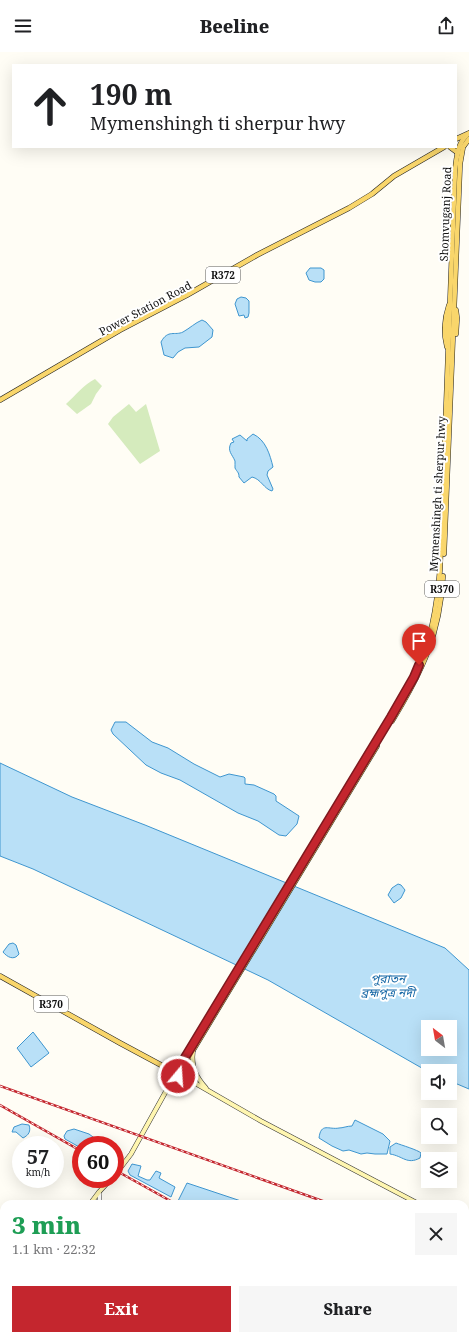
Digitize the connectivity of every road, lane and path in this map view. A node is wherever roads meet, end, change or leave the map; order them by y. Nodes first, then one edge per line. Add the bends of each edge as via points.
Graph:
1 (468, 135) edge
2 (457, 139) edge
3 (442, 148) edge
4 (451, 148) edge
5 (459, 154) junction
6 (452, 301) junction
7 (450, 350) junction
8 (0, 400) edge
9 (0, 976) edge
10 (214, 1011) junction
11 (194, 1050) junction
12 (178, 1072) junction
13 (209, 1092) junction
14 (124, 1163) edge
15 (103, 1188) edge
16 (99, 1192) junction
17 (93, 1200) edge
18 (100, 1200) edge
19 (411, 1200) edge

1 - 2 main road
1 - 5 main road, Shomvuganj Road via 463,140
3 - 8 main road, Power Station Road / R372 via 394,176 372,194 348,208 120,330
4 - 5 main road
5 - 6 main road, Shomvuganj Road via 455,170
6 - 7 main road via 457,318 456,338
6 - 7 main road via 444,325 445,339
7 - 10 main road, Mymenshingh ti sherpur hwy / R370 via 440,569 435,617 429,642 414,677 341,803
9 - 12 main road, R370
10 - 11 main road
10 - 12 main road
11 - 12 main road
11 - 13 main road via 194,1072
12 - 13 main road
12 - 14 main road
13 - 19 main road
15 - 16 main road
16 - 17 main road
16 - 18 street

